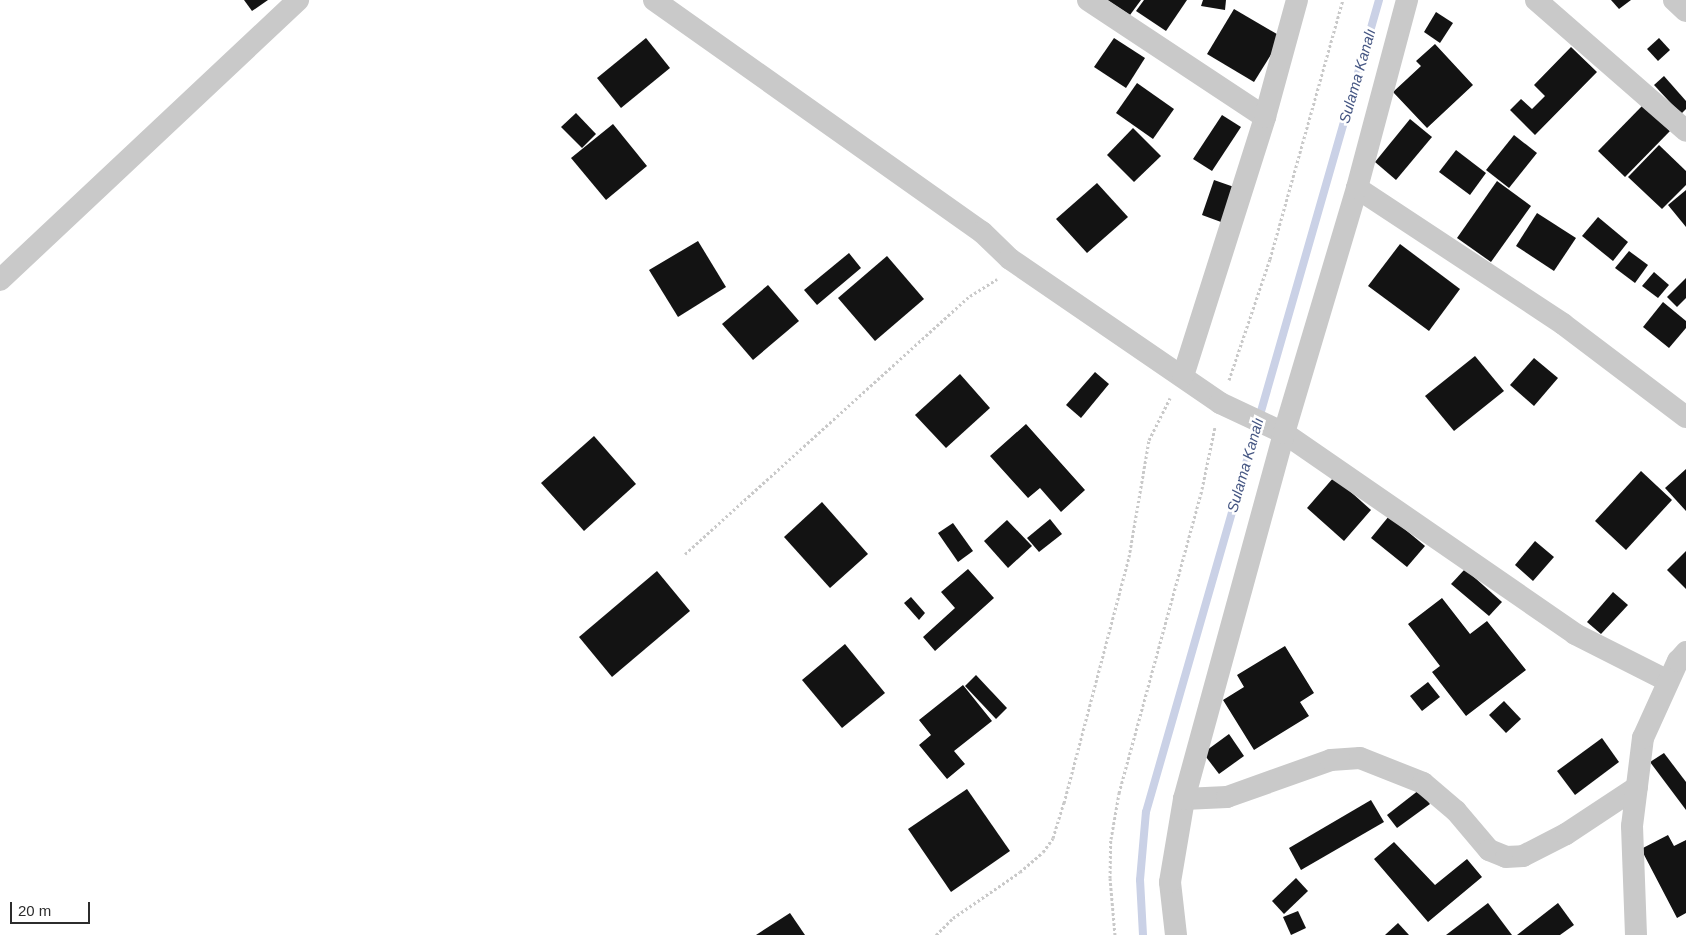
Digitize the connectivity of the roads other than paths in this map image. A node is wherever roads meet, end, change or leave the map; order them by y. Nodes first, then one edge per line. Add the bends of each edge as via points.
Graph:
1 (298, 0) edge
2 (654, 0) edge
3 (1088, 0) edge
4 (1297, 0) edge
5 (1407, 0) edge
6 (1536, 0) edge
7 (1674, 0) edge
8 (1686, 11) edge
9 (1265, 117) junction
10 (1686, 131) edge
11 (1357, 188) junction
12 (0, 280) edge
13 (1183, 376) junction
14 (1686, 417) edge
15 (1277, 429) junction
16 (1686, 652) edge
17 (1668, 681) junction
18 (1636, 787) junction
19 (1184, 799) junction
20 (1176, 935) edge
21 (1636, 935) edge

1 - 12 street
2 - 13 street via 982,232 1019,265
3 - 9 street
4 - 9 street
5 - 11 street
6 - 10 street
7 - 8 street
9 - 13 street
11 - 14 street via 1563,324
11 - 15 street
13 - 15 street via 1226,406
15 - 17 street via 1575,634
15 - 19 street
16 - 17 street
17 - 18 street via 1643,738
18 - 19 street via 1566,834 1523,856 1506,857 1490,850 1456,811 1423,783 1360,758 1331,760 1227,797
18 - 21 street via 1632,826
19 - 20 street via 1170,882

